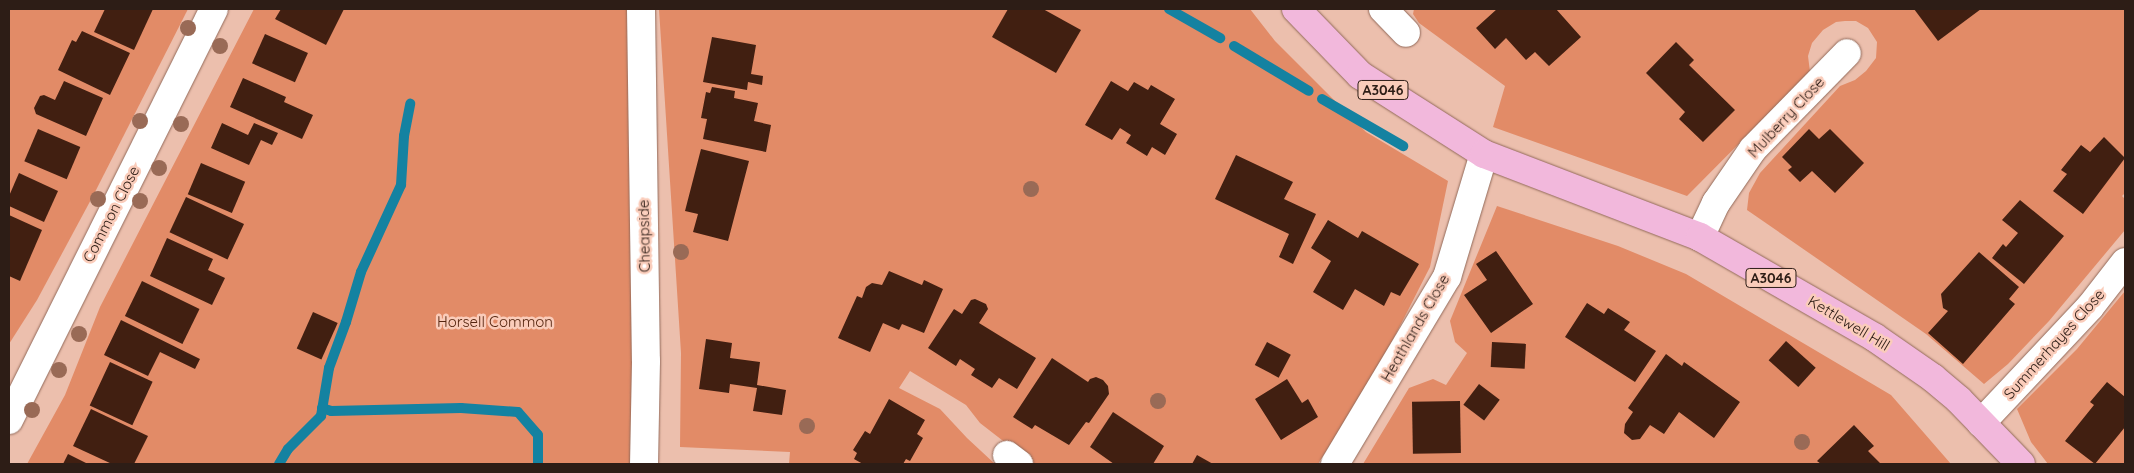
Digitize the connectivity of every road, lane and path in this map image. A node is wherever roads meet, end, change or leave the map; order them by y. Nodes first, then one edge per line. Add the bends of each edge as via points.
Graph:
1 (214, 9) edge
2 (641, 9) edge
3 (1296, 9) edge
4 (1383, 9) edge
5 (1406, 33) dead end
6 (1848, 53) dead end
7 (1484, 154) junction
8 (1700, 237) junction
9 (2125, 262) edge
10 (9, 420) edge
11 (1981, 423) junction
12 (644, 464) edge
13 (1335, 464) edge
14 (2021, 464) edge

1 - 10 street, Common Close
2 - 12 street, Cheapside via 646,342
3 - 7 main road, A3046 via 1360,75
4 - 5 street
6 - 8 street, Mulberry Close via 1753,149 1716,203
7 - 8 main road, Kettlewell Hill / A3046
7 - 13 street, Heathlands Close via 1447,277
8 - 11 main road, Kettlewell Hill / A3046 via 1874,337 1933,378
9 - 11 street, Summerhayes Close via 2090,307
11 - 14 main road, Kettlewell Hill / A3046

